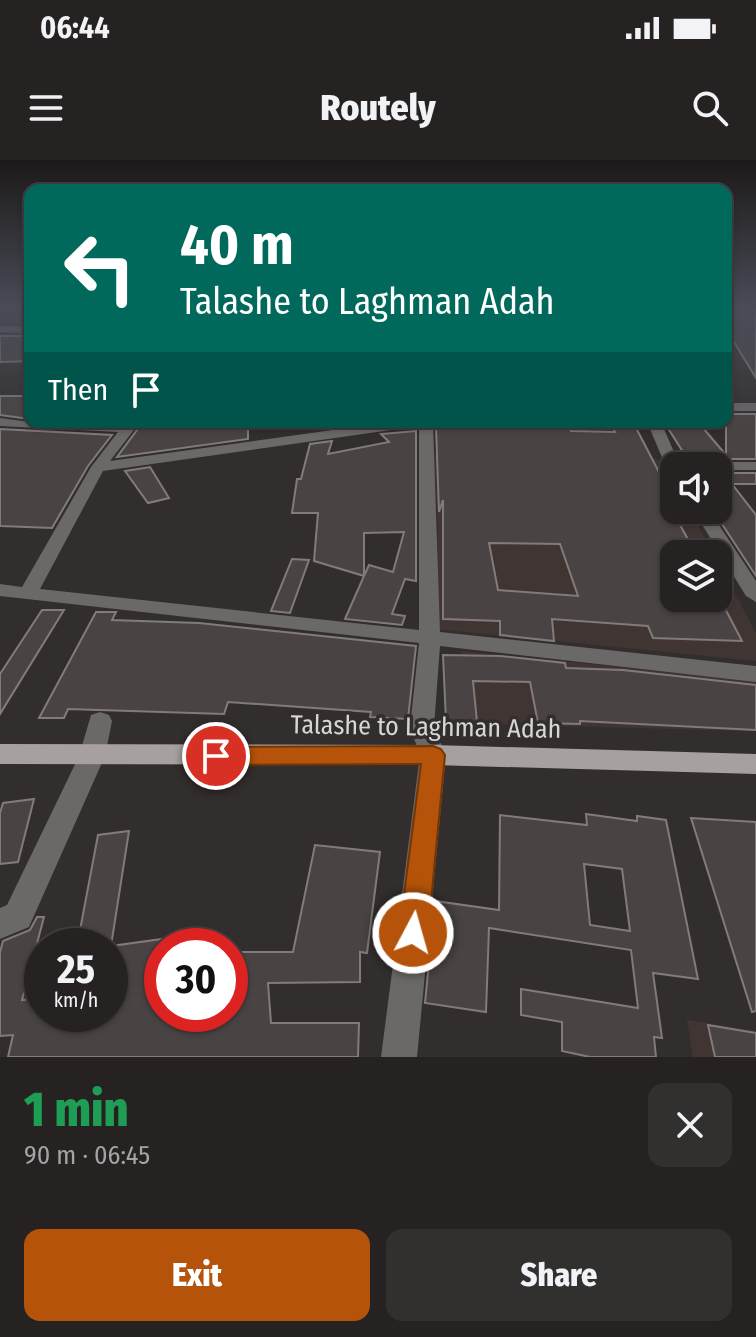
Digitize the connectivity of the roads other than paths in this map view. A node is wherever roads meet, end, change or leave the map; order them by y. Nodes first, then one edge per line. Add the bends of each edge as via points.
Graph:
1 (732, 407) edge
2 (756, 407) edge
3 (0, 422) edge
4 (24, 423) edge
5 (130, 428) edge
6 (360, 428) edge
7 (426, 428) edge
8 (657, 428) edge
9 (667, 452) edge
10 (732, 466) edge
11 (756, 466) edge
12 (98, 467) junction
13 (710, 524) edge
14 (0, 590) edge
15 (28, 593) junction
16 (756, 596) edge
17 (430, 638) junction
18 (756, 674) edge
19 (100, 721) dead end
20 (0, 754) edge
21 (433, 755) junction
22 (92, 756) junction
23 (756, 764) edge
24 (0, 924) edge
25 (399, 1057) edge

1 - 2 street
3 - 4 street
5 - 12 street
6 - 12 street via 261,438
7 - 17 street
8 - 9 street
10 - 11 street
12 - 15 street
13 - 16 street
14 - 15 street
15 - 17 street
17 - 18 street
17 - 21 street via 422,727
19 - 22 street
20 - 22 main road, Talashe to Laghman Adah
21 - 22 main road, Talashe to Laghman Adah
21 - 23 main road, Talashe to Laghman Adah
21 - 25 street
22 - 24 street via 18,916

